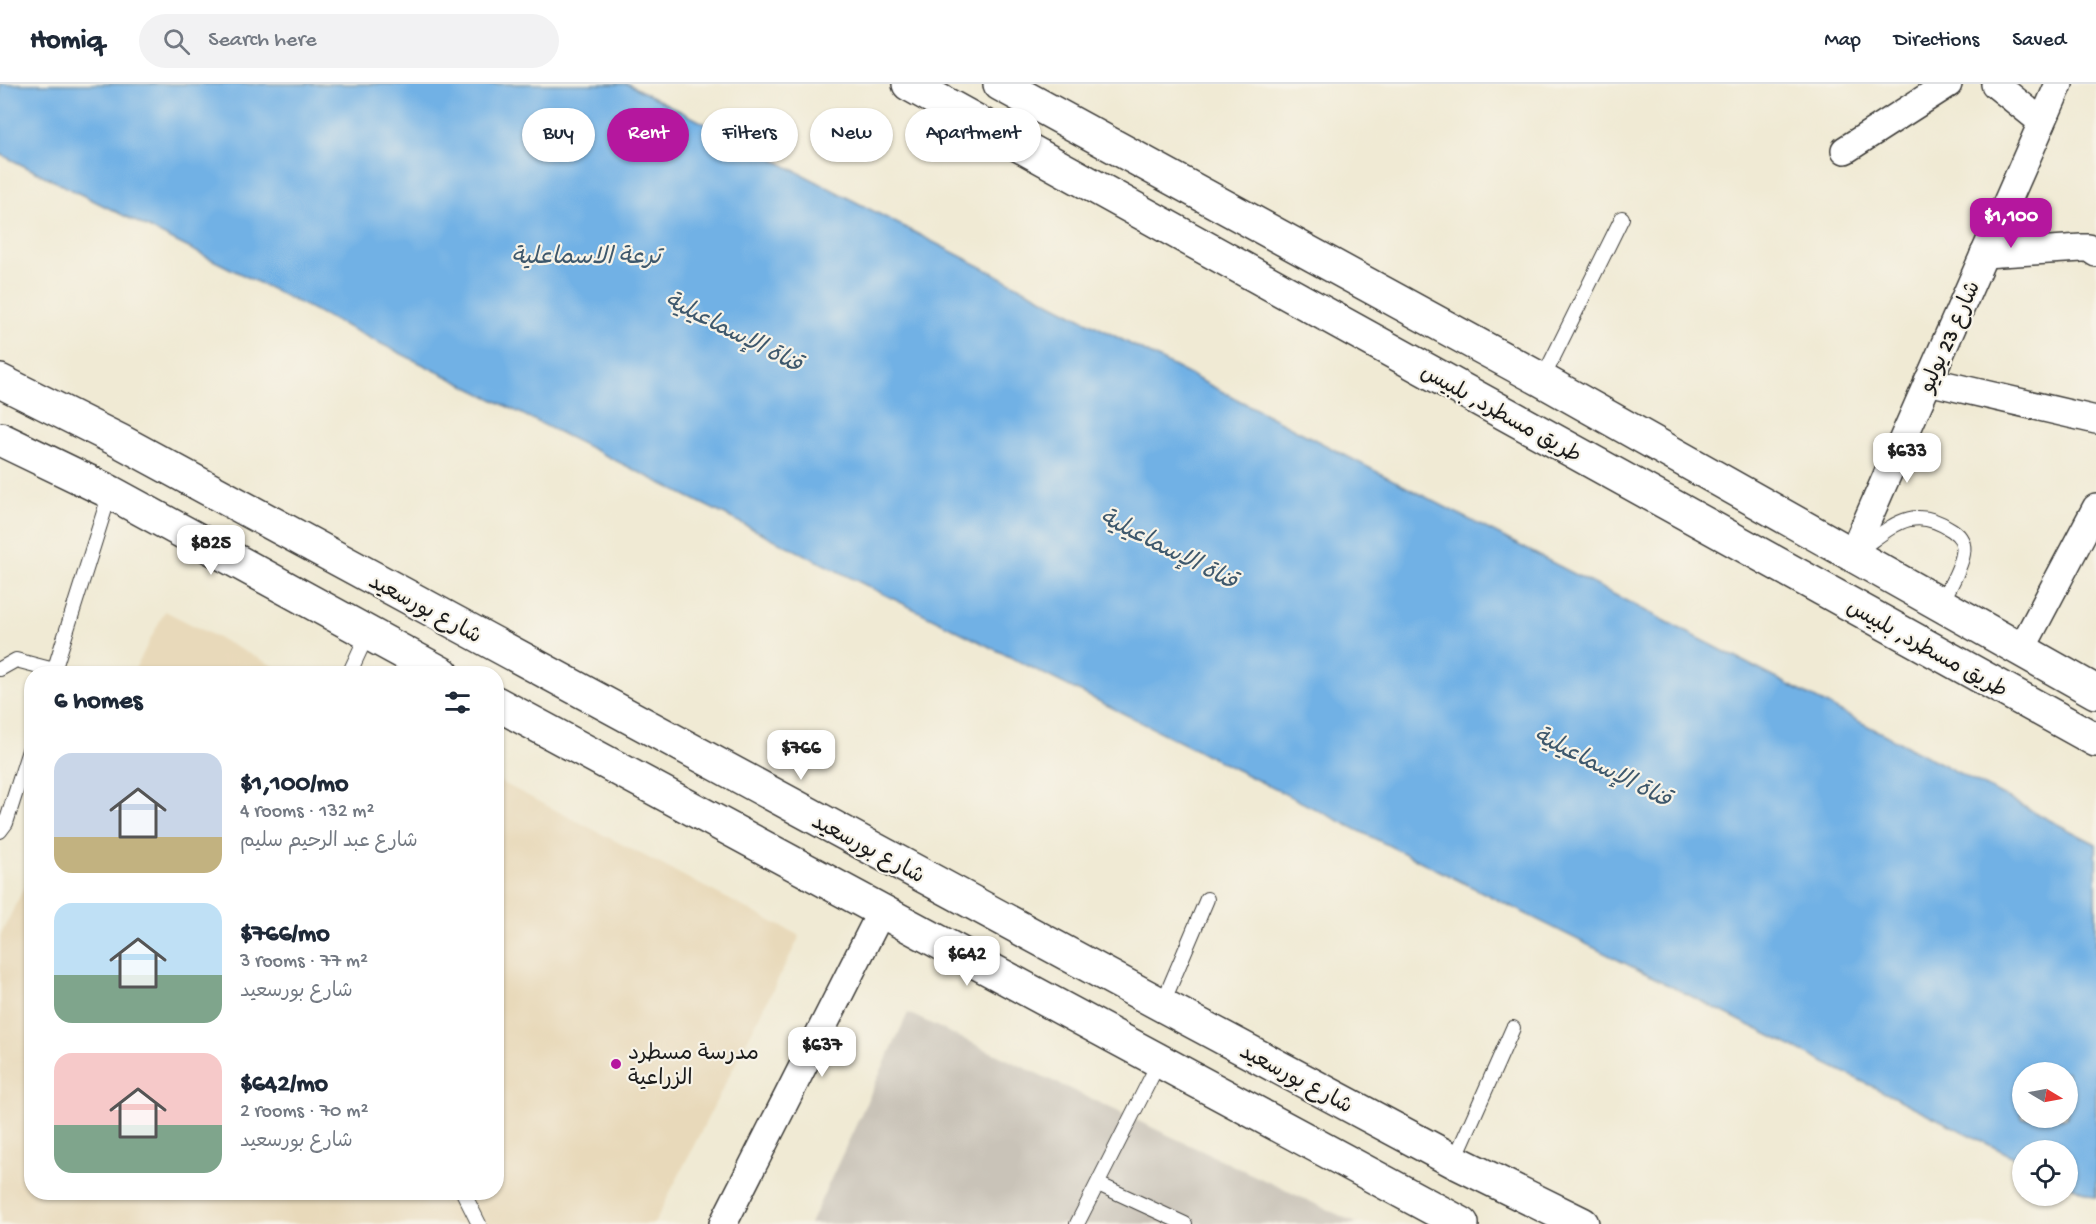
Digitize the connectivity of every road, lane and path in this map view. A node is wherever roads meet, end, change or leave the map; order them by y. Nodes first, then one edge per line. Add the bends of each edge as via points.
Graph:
1 (909, 84) edge
2 (1000, 84) edge
3 (1948, 84) edge
4 (1995, 84) edge
5 (2059, 84) edge
6 (2042, 122) junction
7 (1845, 150) dead end
8 (1622, 218) dead end
9 (2096, 253) edge
10 (1984, 255) junction
11 (1542, 380) junction
12 (0, 381) edge
13 (1924, 388) junction
14 (2096, 420) edge
15 (0, 439) edge
16 (110, 492) junction
17 (2096, 508) edge
18 (1852, 555) junction
19 (1941, 604) junction
20 (368, 633) junction
21 (2021, 650) junction
22 (34, 666) edge
23 (55, 666) edge
24 (353, 666) edge
25 (428, 666) edge
26 (0, 669) edge
27 (2096, 692) edge
28 (504, 707) edge
29 (2096, 740) edge
30 (24, 766) edge
31 (0, 831) edge
32 (1207, 899) dead end
33 (881, 912) junction
34 (1162, 1005) junction
35 (1513, 1028) dead end
36 (1159, 1062) junction
37 (1454, 1161) junction
38 (1098, 1184) junction
39 (467, 1200) edge
40 (1427, 1216) edge
41 (479, 1224) edge
42 (723, 1224) edge
43 (1077, 1224) edge
44 (1185, 1224) edge
45 (1462, 1224) edge
46 (1582, 1224) edge

1 - 29 main road, طريق مسطرد, بلبيس
2 - 11 main road, طريق مسطرد, بلبيس
3 - 7 street
4 - 6 street
5 - 6 street, شارع 23 يوليو
6 - 10 street, شارع 23 يوليو
8 - 11 lane
9 - 10 street via 2082,248
10 - 13 street, شارع 23 يوليو
11 - 18 main road, طريق مسطرد, بلبيس
12 - 34 main road, شارع بورسعيد via 120,441
13 - 14 street
13 - 18 street, شارع 23 يوليو
15 - 16 main road
16 - 20 main road
16 - 23 lane
17 - 21 street
18 - 19 main road, طريق مسطرد, بلبيس
18 - 19 lane via 1907,519 1936,520 1960,536 1963,544 1961,560
19 - 21 main road, طريق مسطرد, بلبيس
20 - 24 lane
20 - 25 main road
21 - 27 main road, طريق مسطرد, بلبيس
22 - 26 lane via 16,660
28 - 33 main road
30 - 31 lane
32 - 34 lane
33 - 36 main road
33 - 42 street
34 - 37 main road, شارع بورسعيد
35 - 37 lane
36 - 38 lane
36 - 40 main road
37 - 46 main road, شارع بورسعيد
38 - 43 lane
38 - 44 lane
39 - 41 lane
40 - 45 main road

